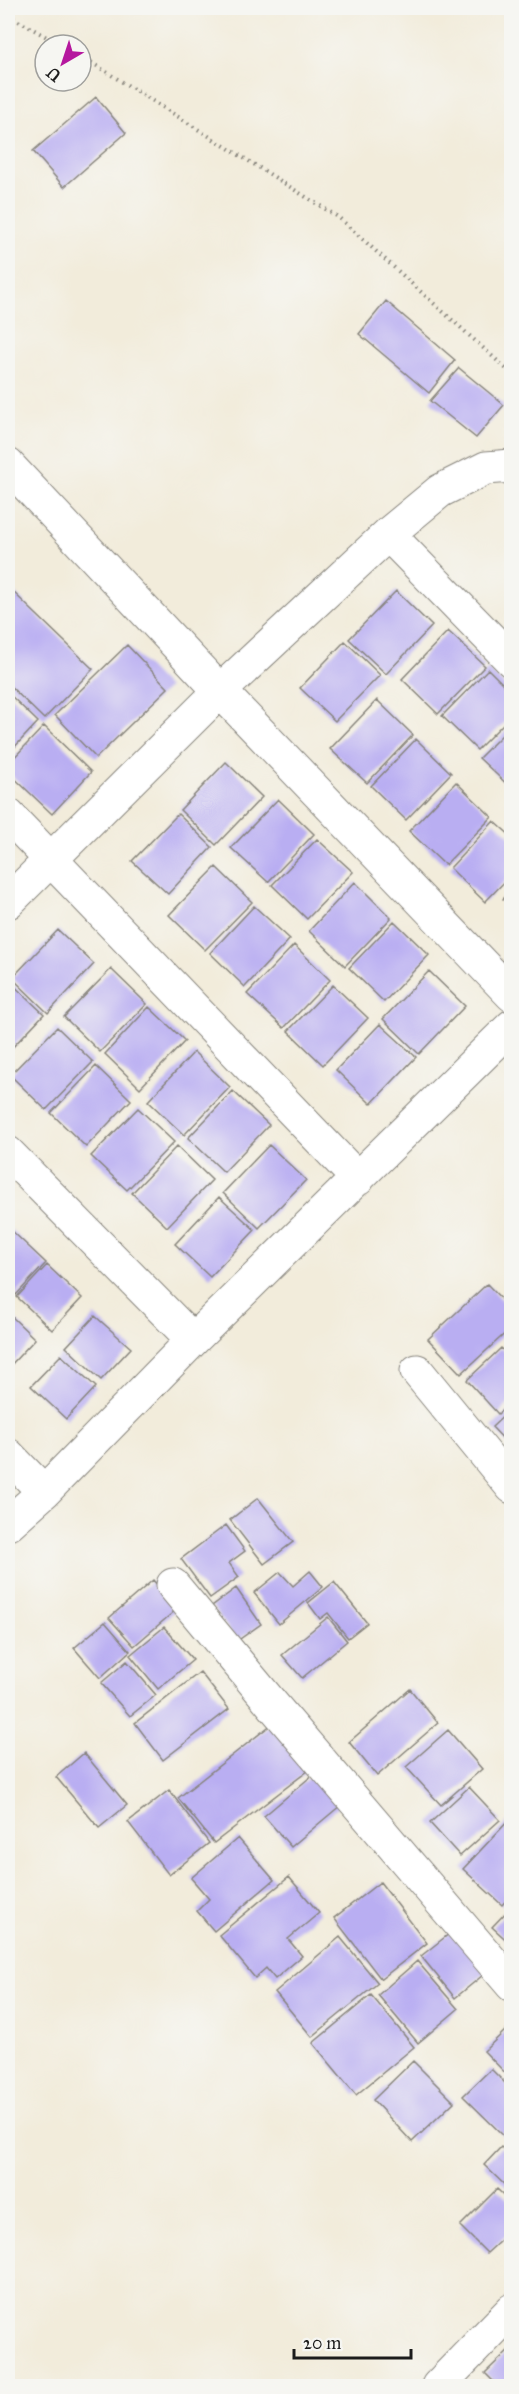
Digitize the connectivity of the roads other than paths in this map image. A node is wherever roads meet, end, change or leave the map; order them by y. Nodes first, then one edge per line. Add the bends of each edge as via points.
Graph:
1 (8, 465) edge
2 (512, 466) edge
3 (388, 534) junction
4 (512, 661) edge
5 (220, 691) junction
6 (8, 815) edge
7 (51, 859) junction
8 (8, 902) edge
9 (512, 995) edge
10 (512, 1026) edge
11 (8, 1153) edge
12 (358, 1179) junction
13 (192, 1340) junction
14 (417, 1371) dead end
15 (8, 1455) edge
16 (512, 1487) edge
17 (44, 1492) junction
18 (8, 1524) edge
19 (173, 1585) dead end
20 (512, 1985) edge
21 (512, 2310) edge
22 (438, 2386) edge

1 - 5 main road
2 - 3 main road via 486,468 440,491
3 - 4 main road
3 - 5 main road
5 - 7 main road
5 - 9 main road
6 - 7 main road
7 - 8 main road
7 - 12 main road
10 - 12 main road
11 - 13 main road
12 - 13 main road
13 - 17 main road
14 - 16 main road
15 - 17 main road
17 - 18 main road
19 - 20 main road
21 - 22 main road

